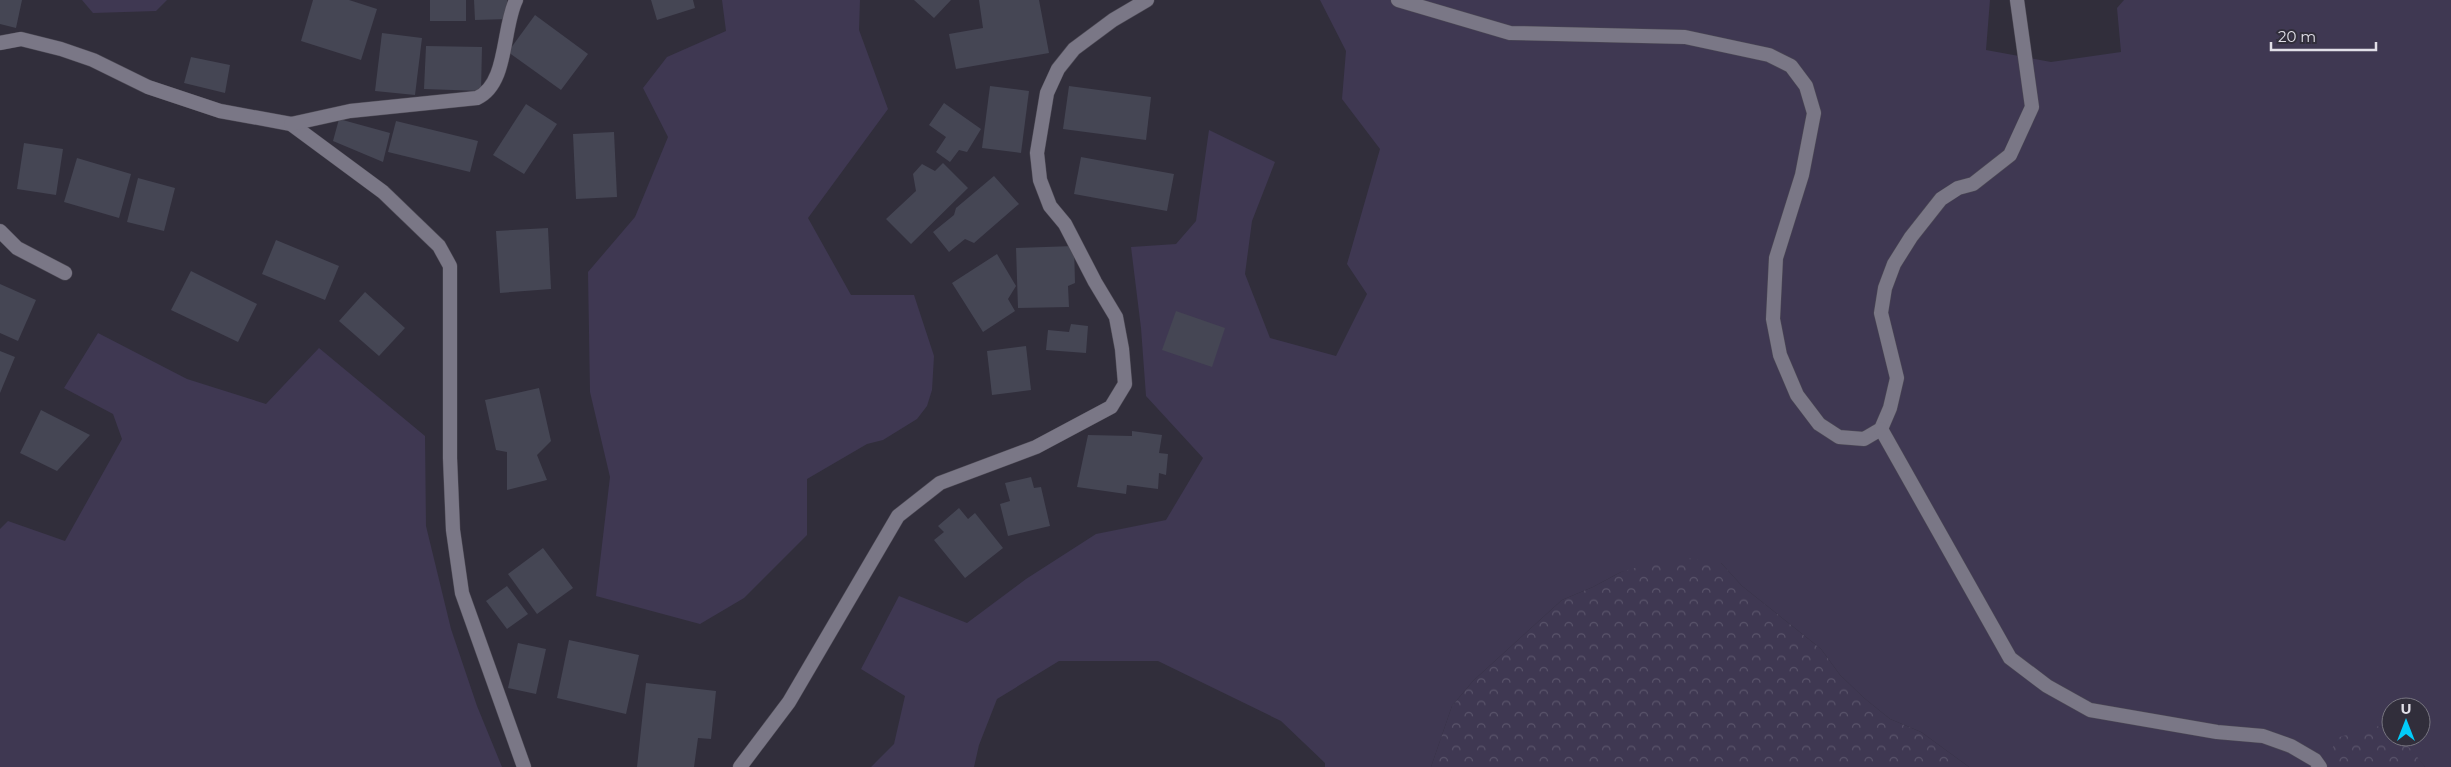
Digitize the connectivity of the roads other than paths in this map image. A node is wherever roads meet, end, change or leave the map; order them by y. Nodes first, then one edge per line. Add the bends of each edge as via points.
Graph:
1 (516, 0) edge
2 (1147, 0) edge
3 (1398, 0) edge
4 (2017, 0) edge
5 (0, 43) edge
6 (291, 124) junction
7 (0, 231) edge
8 (65, 273) dead end
9 (1880, 429) junction
10 (524, 767) edge
11 (740, 767) edge
12 (2320, 767) edge

1 - 6 street via 500,65 493,86 486,94 477,98 350,111
2 - 11 street via 1074,48 1058,69 1047,93 1037,153 1040,180 1050,206 1065,224 1116,317 1125,384 1111,407 1036,447 940,483 898,516 789,702
3 - 9 street via 1510,33 1685,37 1769,55 1791,66 1806,86 1814,113 1802,176 1776,258 1773,319 1780,355 1796,395 1819,424 1839,438 1864,439
4 - 9 street via 2032,107 2010,155 1973,184 1958,188 1941,199 1894,264 1885,288 1881,313 1897,378 1890,408
5 - 6 street via 21,39 61,48 148,87 220,110
6 - 10 street via 383,192 439,246 450,266 450,458 458,566 462,593
7 - 8 street via 17,248
9 - 12 street via 2010,658 2047,686 2090,710 2263,736 2291,746 2316,760

